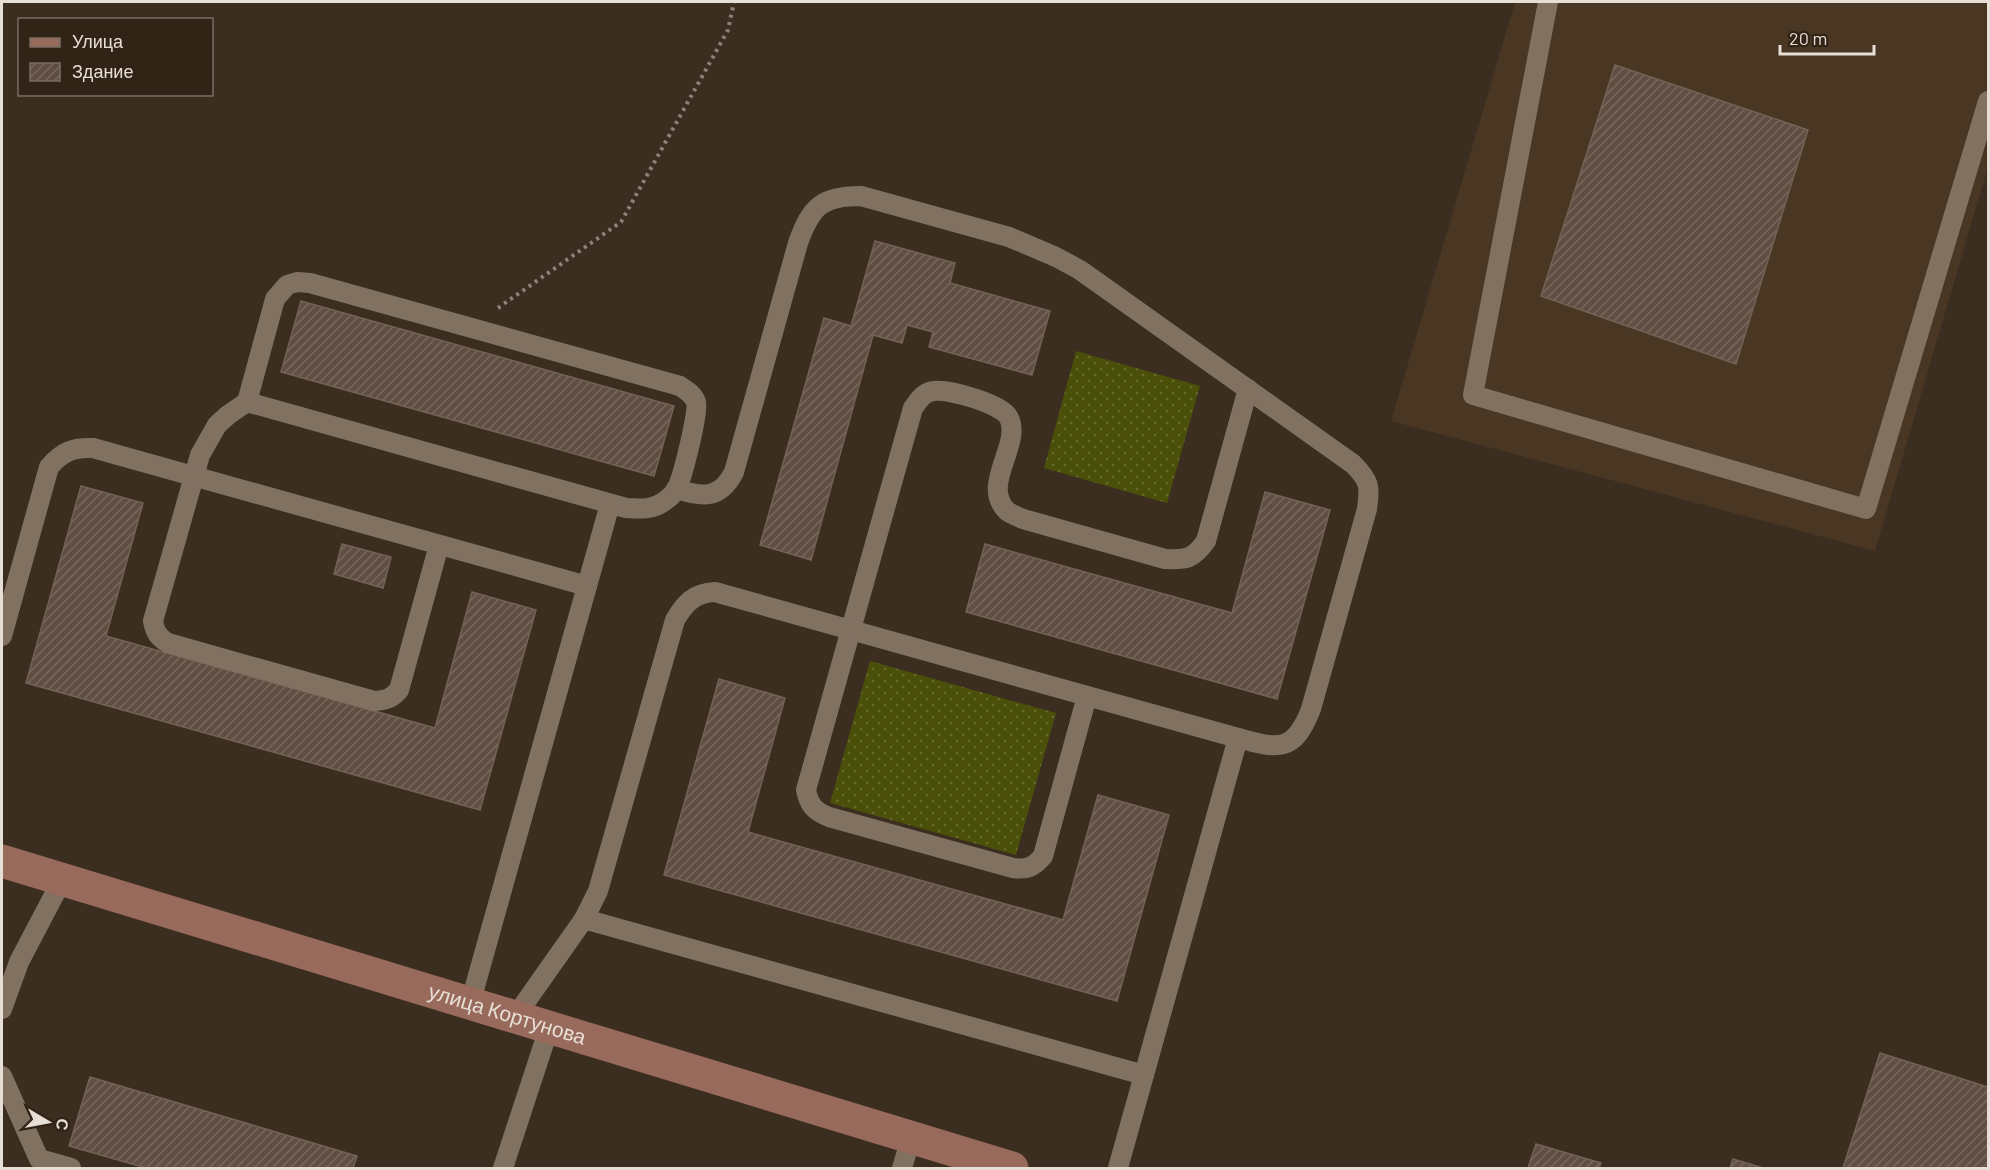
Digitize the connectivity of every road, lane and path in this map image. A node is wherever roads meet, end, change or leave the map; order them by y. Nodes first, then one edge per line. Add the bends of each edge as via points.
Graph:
1 (734, 2) edge
2 (1548, 2) edge
3 (1989, 101) edge
4 (471, 328) junction
5 (1248, 389) junction
6 (247, 402) junction
7 (194, 476) junction
8 (676, 489) junction
9 (610, 504) junction
10 (439, 545) junction
11 (587, 586) junction
12 (851, 630) junction
13 (2, 636) edge
14 (1087, 696) junction
15 (1238, 738) junction
16 (2, 861) edge
17 (62, 880) junction
18 (584, 919) junction
19 (470, 1004) junction
20 (2, 1009) edge
21 (515, 1017) junction
22 (549, 1028) junction
23 (1144, 1075) junction
24 (2, 1076) edge
25 (911, 1138) junction
26 (71, 1168) edge
27 (503, 1168) edge
28 (902, 1168) edge
29 (1012, 1168) edge
30 (1118, 1168) edge

1 - 4 path via 728,30 621,222
2 - 3 lane via 1473,395 1866,509
4 - 6 lane via 310,283 287,285 275,299
4 - 8 lane via 680,386 691,393 697,416
5 - 8 lane via 1056,257 1010,237 861,196 842,196 824,202 807,217 729,482 712,494 699,496
5 - 12 lane via 1206,541 1198,553 1185,560 1165,559 1023,519 1007,511 999,498 998,483 1011,435 1011,420 1005,411 945,392 922,395 913,408
5 - 15 lane via 1353,464 1365,476 1370,489 1304,729 1285,744 1269,746
6 - 7 lane via 209,436
6 - 9 lane
7 - 10 lane
7 - 10 lane via 153,621 159,638 168,643 386,700 399,690
7 - 13 lane via 93,448 78,448 57,457 49,467
8 - 9 lane via 667,500 643,509
9 - 11 lane
10 - 11 lane
11 - 19 lane
12 - 14 lane
12 - 14 lane via 806,790 808,802 816,812 829,817 1013,868 1035,866 1043,856
12 - 18 lane via 715,592 706,592 684,604 675,620 602,880
14 - 15 lane
15 - 23 lane
16 - 17 main road, улица Кортунова
17 - 19 main road, улица Кортунова
17 - 20 lane via 19,962
18 - 21 lane
18 - 23 lane
19 - 21 main road, улица Кортунова
21 - 22 main road, улица Кортунова
22 - 25 main road, улица Кортунова
22 - 27 lane
23 - 30 lane
24 - 26 lane via 39,1159
25 - 28 lane
25 - 29 main road, улица Кортунова

